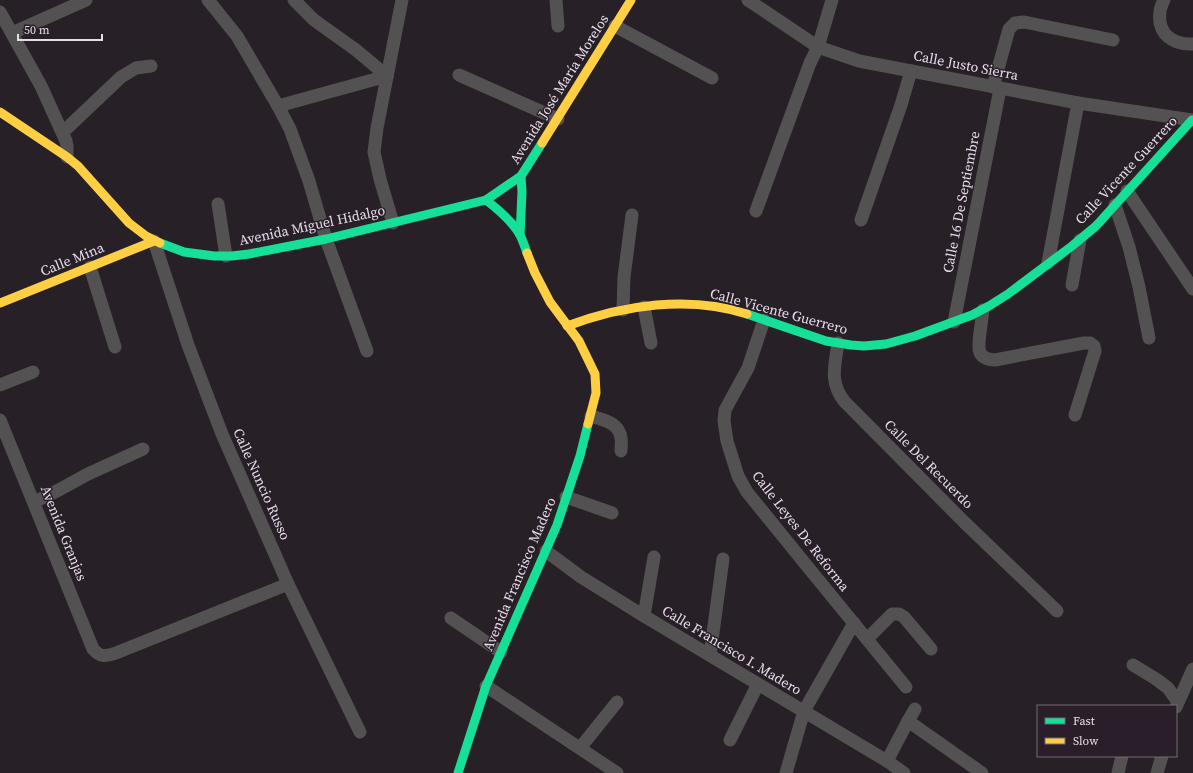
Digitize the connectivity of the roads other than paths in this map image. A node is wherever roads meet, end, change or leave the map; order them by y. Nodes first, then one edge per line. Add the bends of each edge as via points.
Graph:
1 (86, 0) edge
2 (208, 0) edge
3 (294, 0) edge
4 (402, 0) edge
5 (556, 0) edge
6 (631, 0) edge
7 (748, 0) edge
8 (832, 0) edge
9 (1164, 0) edge
10 (0, 12) edge
11 (558, 26) dead end
12 (615, 26) junction
13 (12, 33) junction
14 (1113, 40) dead end
15 (1193, 44) edge
16 (818, 47) junction
17 (151, 66) dead end
18 (911, 71) junction
19 (459, 75) dead end
20 (387, 76) junction
21 (712, 78) dead end
22 (997, 88) junction
23 (1078, 103) junction
24 (278, 106) junction
25 (0, 112) edge
26 (1193, 118) edge
27 (558, 119) junction
28 (63, 132) junction
29 (67, 157) junction
30 (521, 176) junction
31 (1127, 191) junction
32 (486, 200) junction
33 (218, 204) dead end
34 (1115, 205) junction
35 (756, 211) dead end
36 (632, 215) dead end
37 (861, 220) dead end
38 (393, 223) junction
39 (520, 235) junction
40 (326, 239) junction
41 (1080, 240) junction
42 (154, 241) junction
43 (226, 256) junction
44 (1048, 263) junction
45 (90, 267) junction
46 (1072, 285) dead end
47 (1193, 289) edge
48 (0, 303) edge
49 (644, 307) junction
50 (623, 310) junction
51 (983, 310) junction
52 (764, 320) junction
53 (954, 322) junction
54 (567, 326) junction
55 (1149, 338) dead end
56 (651, 344) dead end
57 (838, 344) junction
58 (115, 347) dead end
59 (367, 351) dead end
60 (33, 372) dead end
61 (0, 385) edge
62 (1075, 415) dead end
63 (591, 416) junction
64 (0, 420) edge
65 (143, 449) dead end
66 (621, 451) dead end
67 (566, 497) junction
68 (34, 502) junction
69 (612, 513) dead end
70 (546, 551) junction
71 (654, 557) dead end
72 (723, 559) dead end
73 (288, 584) junction
74 (1057, 611) dead end
75 (644, 616) junction
76 (451, 618) dead end
77 (854, 623) junction
78 (867, 639) junction
79 (931, 649) dead end
80 (501, 652) junction
81 (710, 655) junction
82 (1133, 665) dead end
83 (1193, 670) edge
84 (758, 684) junction
85 (486, 686) junction
86 (906, 686) dead end
87 (617, 702) dead end
88 (1177, 704) edge
89 (915, 709) dead end
90 (804, 711) junction
91 (908, 721) junction
92 (360, 732) dead end
93 (730, 740) dead end
94 (580, 748) junction
95 (1122, 757) edge
96 (1162, 757) edge
97 (887, 761) junction
98 (458, 773) edge
99 (617, 773) edge
100 (786, 773) edge
101 (904, 773) edge
102 (982, 773) edge
103 (1118, 773) edge
104 (1157, 773) edge

1 - 13 street
2 - 24 street via 237,36
3 - 20 street via 314,20
4 - 20 street
5 - 11 street
6 - 12 street, Avenida José María Morelos
7 - 16 street, Calle Justo Sierra
8 - 16 street
9 - 15 street via 1160,21 1167,37 1185,44
10 - 13 street
12 - 21 street
12 - 27 street, Avenida José María Morelos
13 - 28 street
14 - 22 street, Calle 16 De Septiembre via 1024,22 1015,23 1009,29
16 - 18 street, Calle Justo Sierra via 859,61
16 - 35 street
17 - 28 street via 136,68 121,76
18 - 22 street, Calle Justo Sierra
18 - 37 street
19 - 27 street
20 - 24 street
20 - 38 street via 374,152
22 - 23 street, Calle Justo Sierra
22 - 53 street, Calle 16 De Septiembre
23 - 26 street, Calle Justo Sierra
23 - 44 street
24 - 40 street via 290,129 309,181
25 - 29 street, Avenida Miguel Hidalgo
26 - 31 street, Calle Vicente Guerrero
27 - 30 street, Avenida José María Morelos
28 - 29 street
29 - 42 street, Avenida Miguel Hidalgo via 129,223
30 - 32 street, Avenida José María Morelos
30 - 39 street, Avenida Francisco Madero
31 - 34 street, Calle Vicente Guerrero
31 - 47 street
32 - 38 street, Avenida Miguel Hidalgo
32 - 39 street, Avenida Francisco Madero via 498,208
33 - 43 street
34 - 41 street, Calle Vicente Guerrero
34 - 55 street via 1140,287
36 - 50 street via 624,277
38 - 40 street, Avenida Miguel Hidalgo
39 - 54 street, Avenida Francisco Madero via 534,273
40 - 43 street, Avenida Miguel Hidalgo via 250,254
40 - 59 street
41 - 44 street, Calle Vicente Guerrero
41 - 46 street
42 - 43 street, Avenida Miguel Hidalgo via 184,252
42 - 45 street, Calle Mina
42 - 73 street, Calle Nuncio Russo via 188,345 222,434
44 - 51 street, Calle Vicente Guerrero
45 - 48 street, Calle Mina
45 - 58 street
49 - 50 street, Calle Vicente Guerrero
49 - 52 street, Calle Vicente Guerrero via 684,304 716,306
49 - 56 street
50 - 54 street, Calle Vicente Guerrero
51 - 53 street, Calle Vicente Guerrero
51 - 62 street via 978,348 980,354 989,360 1084,343 1094,346 1095,351
52 - 57 street, Calle Vicente Guerrero
52 - 77 street, Calle Leyes De Reforma via 748,368 725,410 726,441 738,476 747,492
53 - 57 street, Calle Vicente Guerrero via 881,345
54 - 63 street, Avenida Francisco Madero via 588,356 595,374 596,393
57 - 74 street, Calle Del Recuerdo via 834,373 836,388 844,401
60 - 61 street
63 - 66 street via 611,422 618,429 622,438
63 - 67 street, Avenida Francisco Madero
64 - 68 street, Avenida Granjas
65 - 68 street
67 - 69 street
67 - 70 street, Avenida Francisco Madero
68 - 73 street, Avenida Granjas via 94,649 101,656 116,653
70 - 75 street, Calle Francisco I. Madero via 581,577
70 - 80 street, Avenida Francisco Madero
71 - 75 street
72 - 81 street
73 - 92 street, Calle Nuncio Russo
75 - 81 street, Calle Francisco I. Madero
76 - 80 street
77 - 78 street, Calle Leyes De Reforma
77 - 90 street
78 - 79 street via 892,614 899,614
78 - 86 street, Calle Leyes De Reforma
80 - 85 street, Avenida Francisco Madero
81 - 84 street, Calle Francisco I. Madero
82 - 88 street via 1168,688
83 - 88 street
84 - 90 street, Calle Francisco I. Madero
84 - 93 street
85 - 94 street
85 - 98 street, Avenida Francisco Madero
87 - 94 street
89 - 91 street
90 - 97 street, Calle Francisco I. Madero
90 - 100 street
91 - 97 street
91 - 102 street
94 - 99 street
95 - 103 street
96 - 104 street
97 - 101 street, Calle Francisco I. Madero

